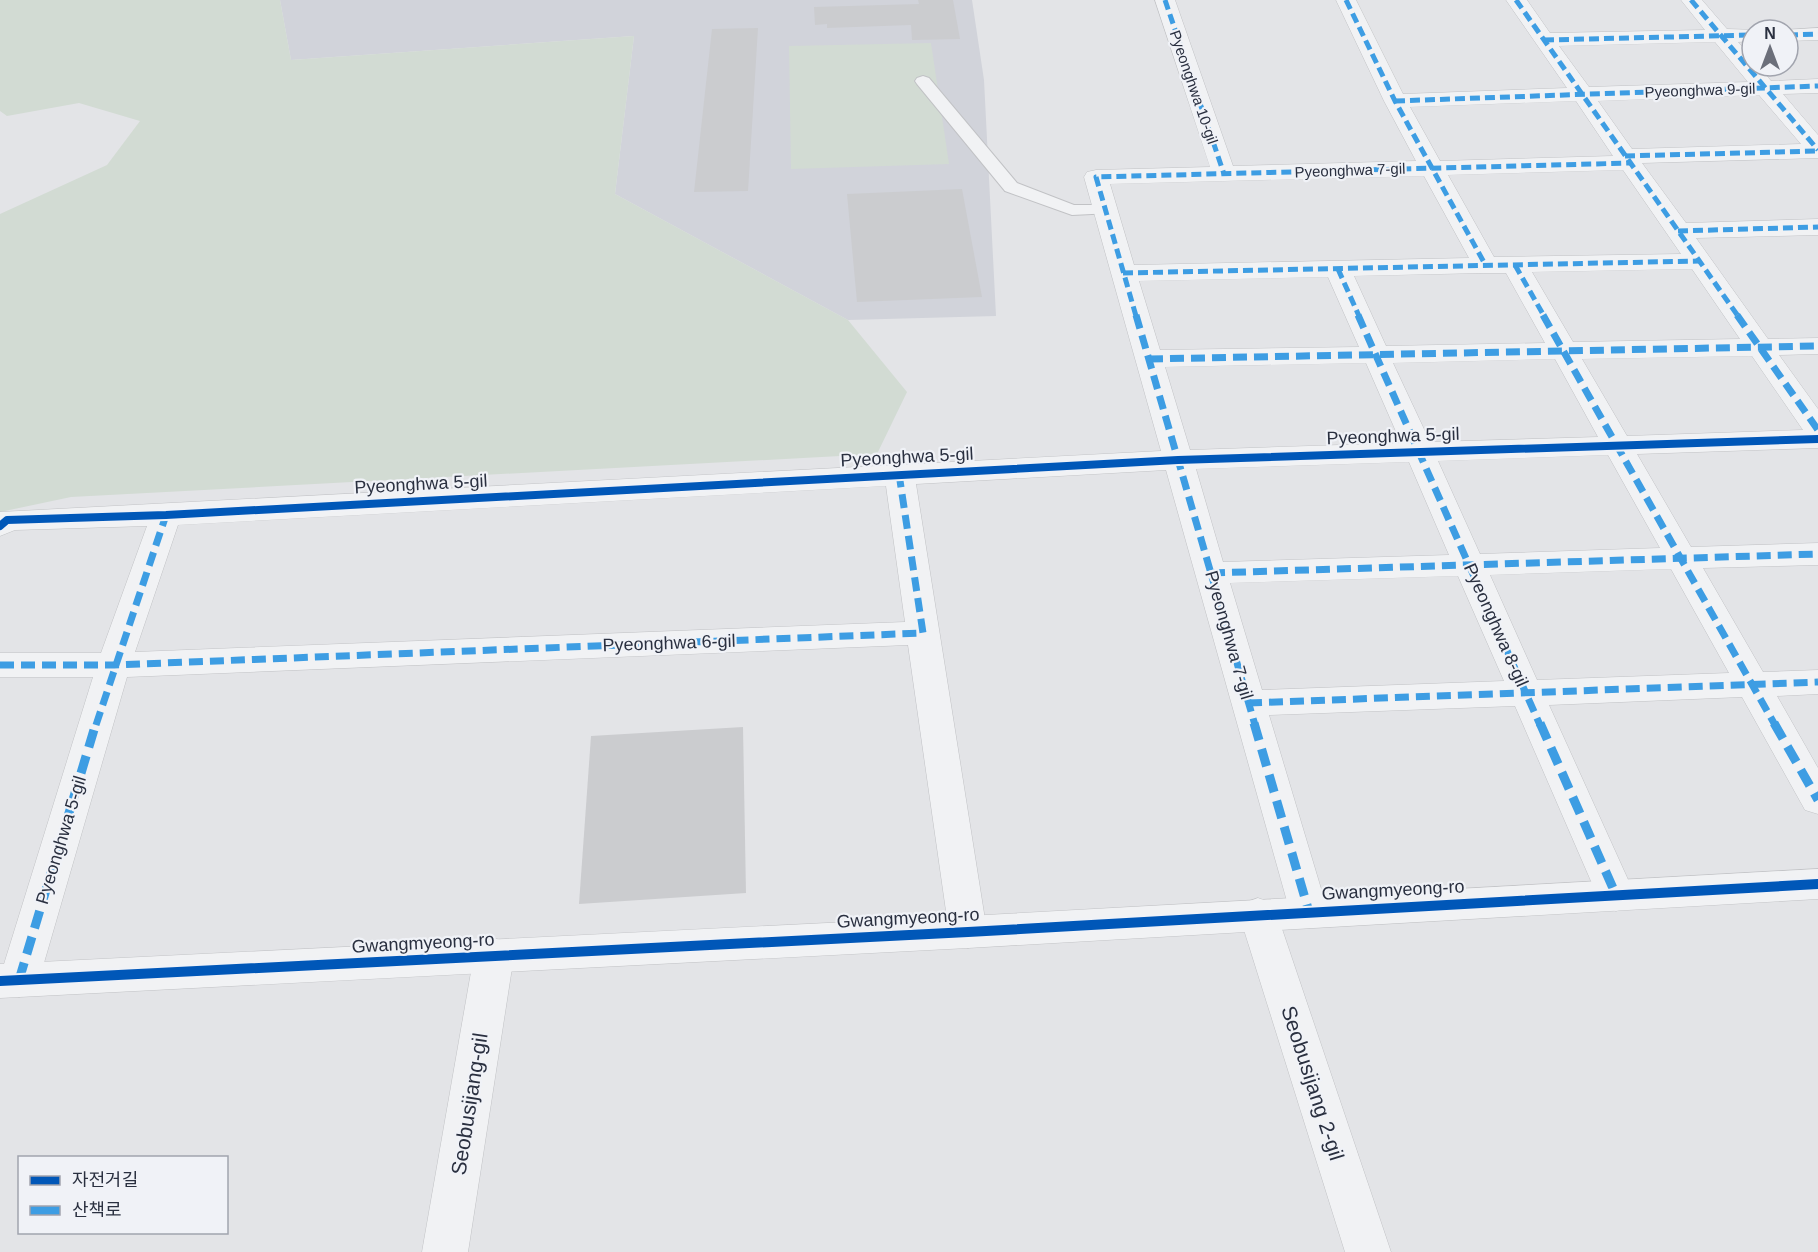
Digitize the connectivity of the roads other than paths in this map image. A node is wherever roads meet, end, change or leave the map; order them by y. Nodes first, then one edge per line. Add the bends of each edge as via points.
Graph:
1 (1164, 0) edge
2 (1346, 0) edge
3 (1516, 0) edge
4 (1691, 0) edge
5 (1818, 34) edge
6 (1740, 35) edge
7 (1800, 35) edge
8 (1721, 36) junction
9 (1544, 40) junction
10 (923, 81) dead end
11 (1818, 86) edge
12 (1765, 88) junction
13 (1582, 94) junction
14 (1395, 101) junction
15 (1818, 150) edge
16 (1628, 160) junction
17 (1434, 168) junction
18 (1224, 174) junction
19 (1106, 209) junction
20 (1818, 227) edge
21 (1678, 231) junction
22 (1699, 261) junction
23 (1515, 265) junction
24 (1486, 266) junction
25 (1338, 268) junction
26 (1123, 273) junction
27 (1818, 346) edge
28 (1760, 347) junction
29 (1564, 351) junction
30 (1376, 355) junction
31 (1149, 359) junction
32 (1818, 430) edge
33 (1818, 439) edge
34 (1617, 446) junction
35 (1419, 452) junction
36 (1178, 460) junction
37 (899, 474) junction
38 (166, 515) junction
39 (0, 526) edge
40 (1818, 554) edge
41 (1681, 558) junction
42 (1469, 565) junction
43 (1211, 573) junction
44 (923, 633) junction
45 (0, 665) edge
46 (114, 665) junction
47 (1818, 682) edge
48 (1753, 685) junction
49 (1526, 693) junction
50 (1248, 703) junction
51 (1818, 800) edge
52 (1818, 884) edge
53 (1616, 895) junction
54 (1309, 912) junction
55 (1258, 914) junction
56 (968, 932) junction
57 (494, 955) junction
58 (9, 981) edge
59 (445, 1252) edge
60 (1368, 1252) edge

1 - 18 street, Pyeonghwa 10-gil
2 - 14 street, Pyeonghwa 7-gil
3 - 9 street
4 - 8 street
5 - 7 street
6 - 8 street
8 - 9 street
8 - 12 street
9 - 13 street
10 - 19 lane via 1011,187 1072,210
11 - 12 street, Pyeonghwa 9-gil
12 - 13 street, Pyeonghwa 9-gil
12 - 15 street
13 - 14 street, Pyeonghwa 9-gil
13 - 16 street
14 - 17 street, Pyeonghwa 7-gil
15 - 16 street
16 - 17 street, Pyeonghwa 7-gil
16 - 21 street
17 - 18 street, Pyeonghwa 7-gil
17 - 24 street
18 - 19 street, Pyeonghwa 7-gil via 1096,177
19 - 26 street, Pyeonghwa 7-gil
20 - 21 street
21 - 22 street
22 - 23 street
22 - 28 street
23 - 24 street
23 - 29 street
24 - 25 street
25 - 26 street
25 - 30 street, Pyeonghwa 8-gil
26 - 31 street, Pyeonghwa 7-gil
27 - 28 street
28 - 29 street
28 - 32 street
29 - 30 street
29 - 34 street
30 - 31 street
30 - 35 street, Pyeonghwa 8-gil
31 - 36 street, Pyeonghwa 7-gil
33 - 34 street, Pyeonghwa 5-gil
34 - 35 street, Pyeonghwa 5-gil
34 - 41 street
35 - 36 street, Pyeonghwa 5-gil
35 - 42 street, Pyeonghwa 8-gil
36 - 37 street, Pyeonghwa 5-gil
36 - 43 street, Pyeonghwa 7-gil
37 - 38 street, Pyeonghwa 5-gil
37 - 44 street, Pyeonghwa 5-gil
38 - 39 street, Pyeonghwa 5-gil via 7,520
38 - 46 street, Pyeonghwa 5-gil
40 - 41 street
41 - 42 street
41 - 48 street
42 - 43 street
42 - 49 street, Pyeonghwa 8-gil
43 - 50 street, Pyeonghwa 7-gil
44 - 46 street, Pyeonghwa 6-gil
44 - 56 street
45 - 46 street
46 - 58 street, Pyeonghwa 5-gil
47 - 48 street
48 - 49 street
48 - 51 street
49 - 50 street
49 - 53 street, Pyeonghwa 8-gil
50 - 54 street, Pyeonghwa 7-gil
52 - 53 street, Gwangmyeong-ro
53 - 54 street, Gwangmyeong-ro
54 - 55 street, Gwangmyeong-ro
55 - 56 street, Gwangmyeong-ro
55 - 60 street, Seobusijang 2-gil
56 - 57 street, Gwangmyeong-ro
57 - 58 street, Gwangmyeong-ro
57 - 59 street, Seobusijang-gil

